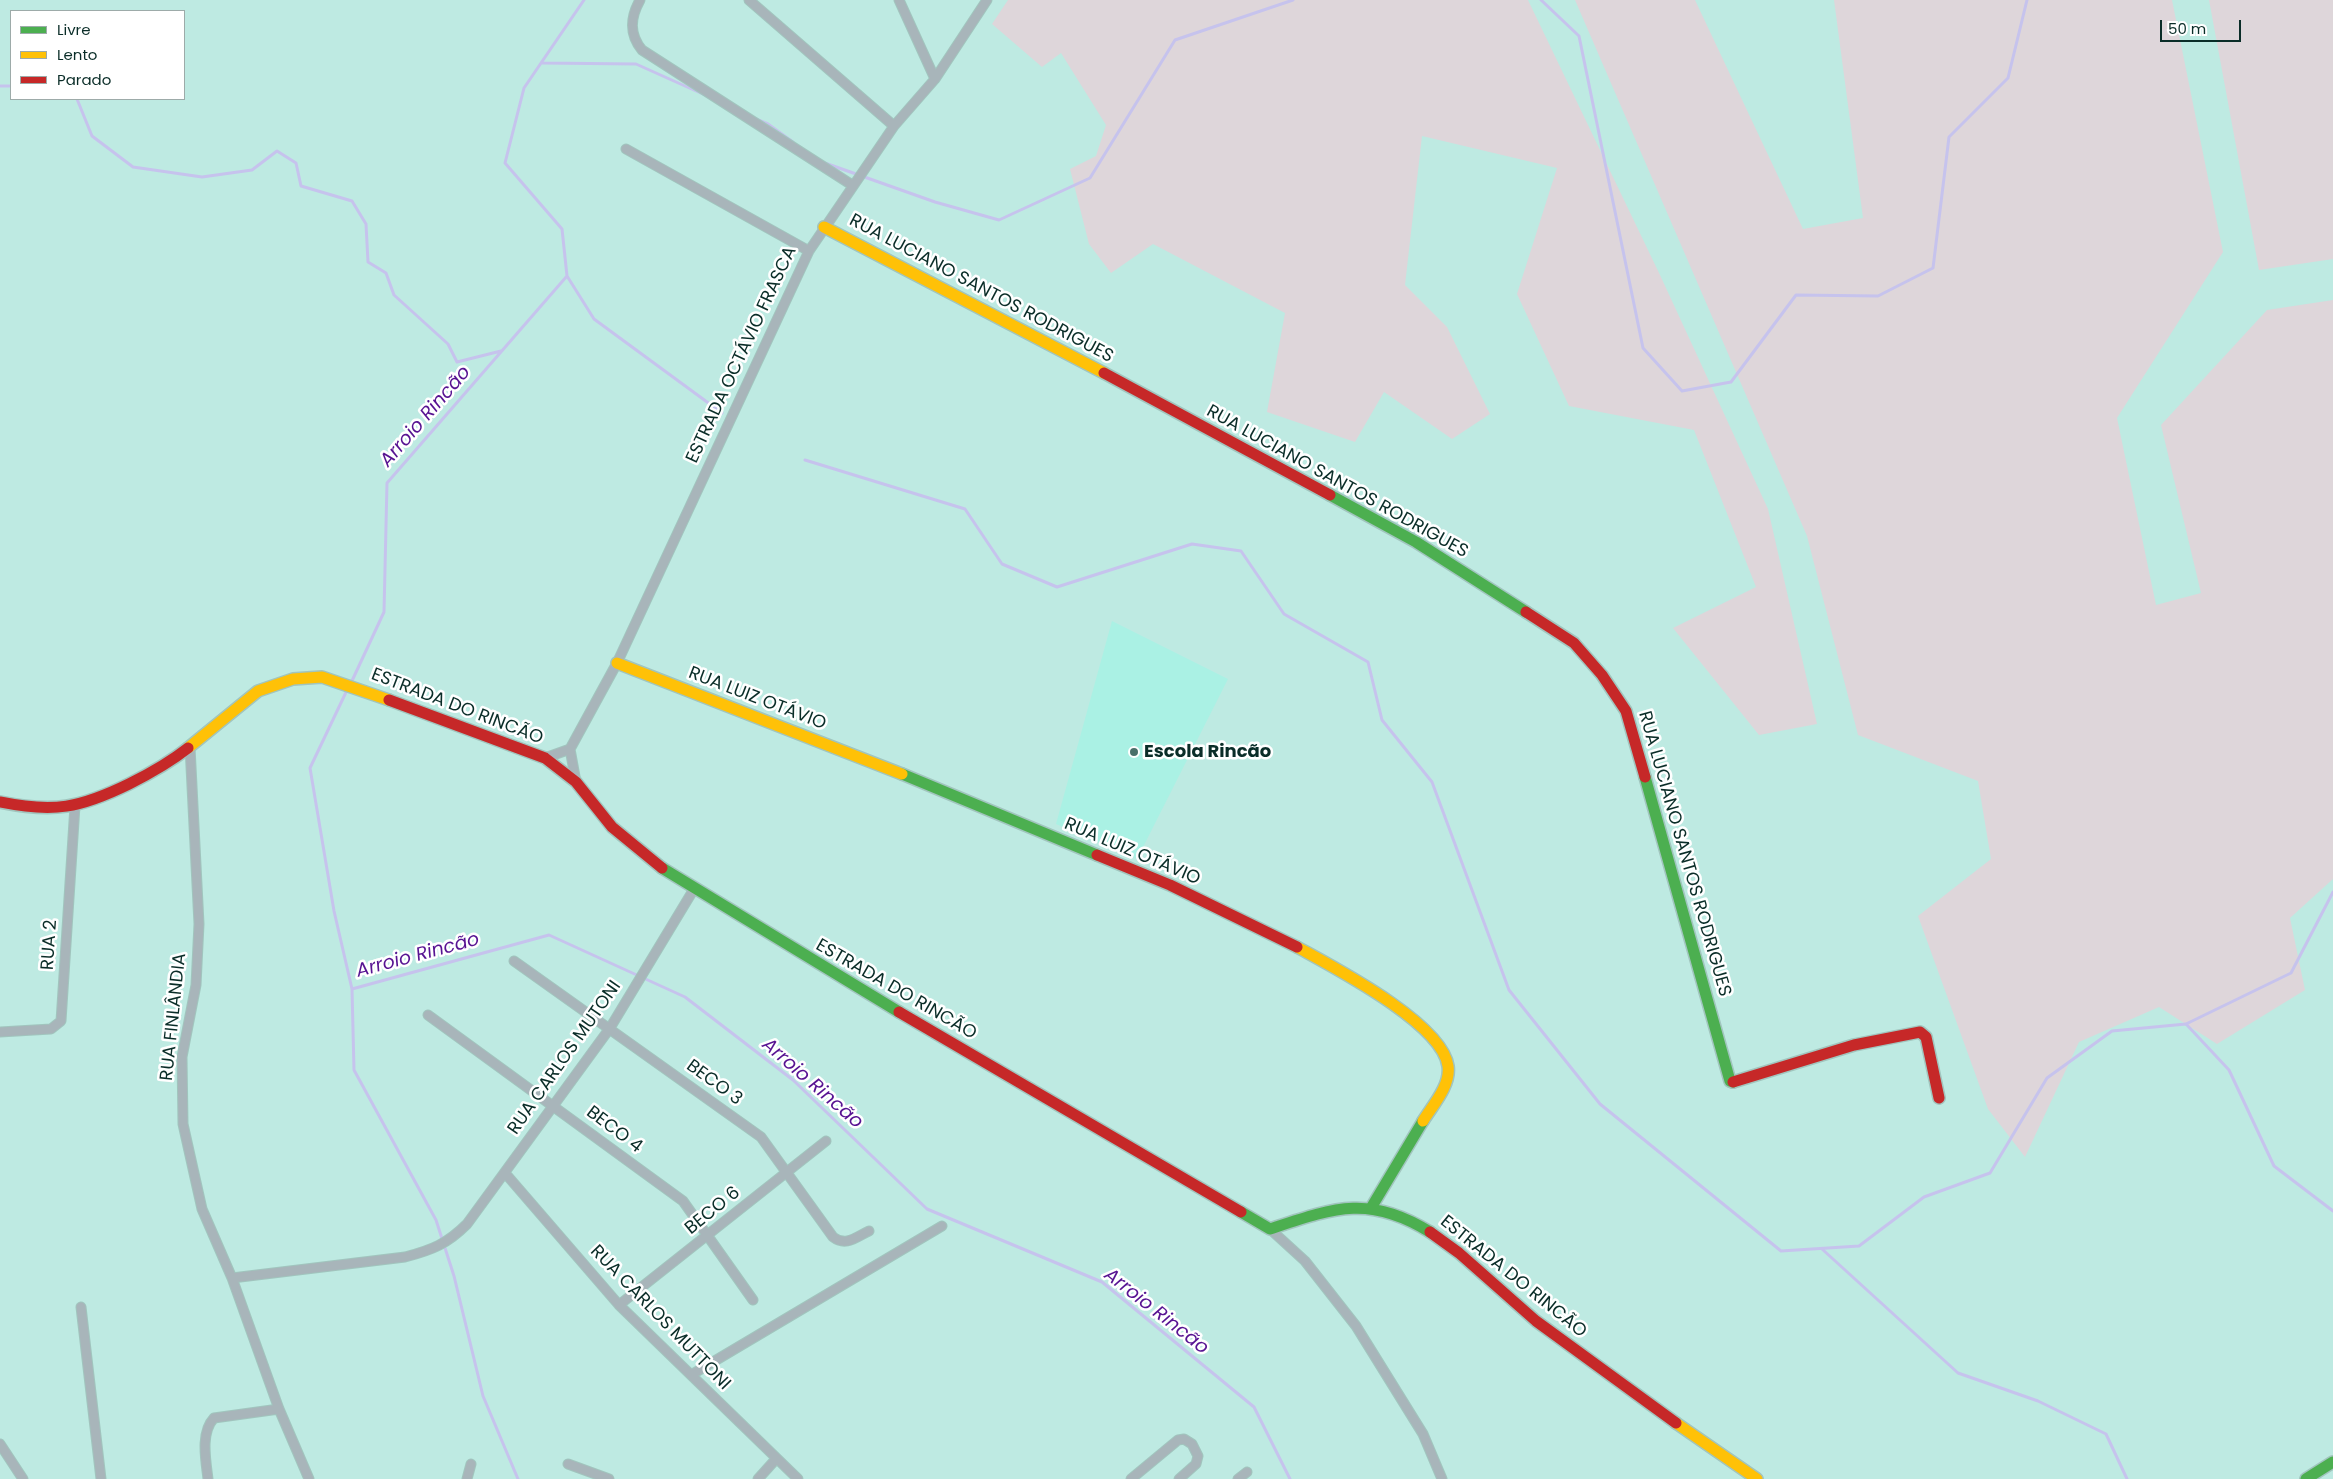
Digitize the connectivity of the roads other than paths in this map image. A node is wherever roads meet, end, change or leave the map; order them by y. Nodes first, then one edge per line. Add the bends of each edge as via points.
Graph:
1 (640, 0) edge
2 (749, 0) edge
3 (899, 0) edge
4 (987, 0) edge
5 (935, 79) junction
6 (894, 126) junction
7 (626, 150) dead end
8 (852, 185) junction
9 (824, 226) junction
10 (809, 250) junction
11 (617, 663) junction
12 (190, 747) junction
13 (570, 749) junction
14 (545, 758) junction
15 (576, 782) junction
16 (0, 802) edge
17 (75, 806) junction
18 (694, 889) junction
19 (514, 960) dead end
20 (428, 1015) dead end
21 (610, 1028) junction
22 (0, 1032) edge
23 (1939, 1098) dead end
24 (554, 1106) junction
25 (826, 1142) dead end
26 (787, 1172) junction
27 (505, 1173) junction
28 (1371, 1208) junction
29 (942, 1226) dead end
30 (1270, 1229) junction
31 (869, 1231) dead end
32 (707, 1237) junction
33 (232, 1278) junction
34 (753, 1300) dead end
35 (619, 1305) junction
36 (81, 1307) dead end
37 (691, 1375) junction
38 (279, 1409) junction
39 (0, 1444) edge
40 (776, 1459) junction
41 (2333, 1462) edge
42 (471, 1464) dead end
43 (568, 1464) dead end
44 (1247, 1472) dead end
45 (23, 1479) edge
46 (101, 1479) edge
47 (208, 1479) edge
48 (309, 1479) edge
49 (467, 1479) edge
50 (609, 1479) edge
51 (758, 1479) edge
52 (798, 1479) edge
53 (1131, 1479) edge
54 (1179, 1479) edge
55 (1238, 1479) edge
56 (1442, 1479) edge
57 (1757, 1479) edge
58 (2306, 1479) edge

1 - 8 street via 633,17 632,34 642,50
2 - 6 street
3 - 5 street
4 - 5 street, ESTRADA OCTÁVIO FRASCA
5 - 6 street, ESTRADA OCTÁVIO FRASCA
6 - 8 street, ESTRADA OCTÁVIO FRASCA
7 - 10 street
8 - 9 street, ESTRADA OCTÁVIO FRASCA
9 - 10 street, ESTRADA OCTÁVIO FRASCA
9 - 23 street, RUA LUCIANO SANTOS RODRIGUES via 1416,542 1574,643 1626,710 1730,1082 1854,1045 1920,1032 1926,1037
10 - 11 street, ESTRADA OCTÁVIO FRASCA
11 - 13 street, ESTRADA OCTÁVIO FRASCA
11 - 28 street, RUA LUIZ OTÁVIO via 888,768 1170,885 1280,937 1362,984 1426,1029 1444,1054 1448,1066 1447,1081
12 - 14 street, ESTRADA DO RINCÃO via 258,691 293,679 322,677
12 - 17 street, ESTRADA DO RINCÃO via 166,766 98,799
12 - 33 street, RUA FINLÂNDIA via 199,924 196,985 182,1057 182,1124 202,1209
13 - 14 street
13 - 15 street
14 - 15 street, ESTRADA DO RINCÃO
15 - 18 street, ESTRADA DO RINCÃO via 612,827 671,875
16 - 17 street, ESTRADA DO RINCÃO via 30,808
17 - 22 street, RUA 2 via 61,1021 51,1029
18 - 21 street, RUA CARLOS MUTONI
18 - 30 street, ESTRADA DO RINCÃO
19 - 21 street, BECO 3
20 - 24 street, BECO 4
21 - 24 street, RUA CARLOS MUTONI
21 - 26 street, BECO 3 via 762,1137
24 - 27 street, RUA CARLOS MUTONI
24 - 32 street, BECO 4 via 683,1201
25 - 26 street, BECO 6
26 - 31 street, BECO 3 via 838,1241 846,1243
26 - 32 street, BECO 6
27 - 33 street, RUA CARLOS MUTONI via 453,1239 433,1250 405,1258
27 - 35 street, RUA CARLOS MUTTONI
28 - 30 street, ESTRADA DO RINCÃO via 1332,1210
28 - 57 street, ESTRADA DO RINCÃO via 1406,1219 1441,1238 1535,1320
29 - 37 street
30 - 56 street via 1305,1261 1356,1326 1423,1434
32 - 34 street, BECO 4
32 - 35 street, BECO 6
33 - 38 street, RUA FINLÂNDIA
35 - 37 street, RUA CARLOS MUTTONI
36 - 46 street
37 - 40 street, RUA CARLOS MUTTONI
38 - 47 street via 214,1418 205,1443
38 - 48 street, RUA FINLÂNDIA
39 - 45 street
40 - 51 street
40 - 52 street, RUA CARLOS MUTTONI
41 - 58 street
42 - 49 street
43 - 50 street
44 - 55 street
53 - 54 street via 1178,1440 1184,1439 1192,1444 1198,1456 1196,1464

